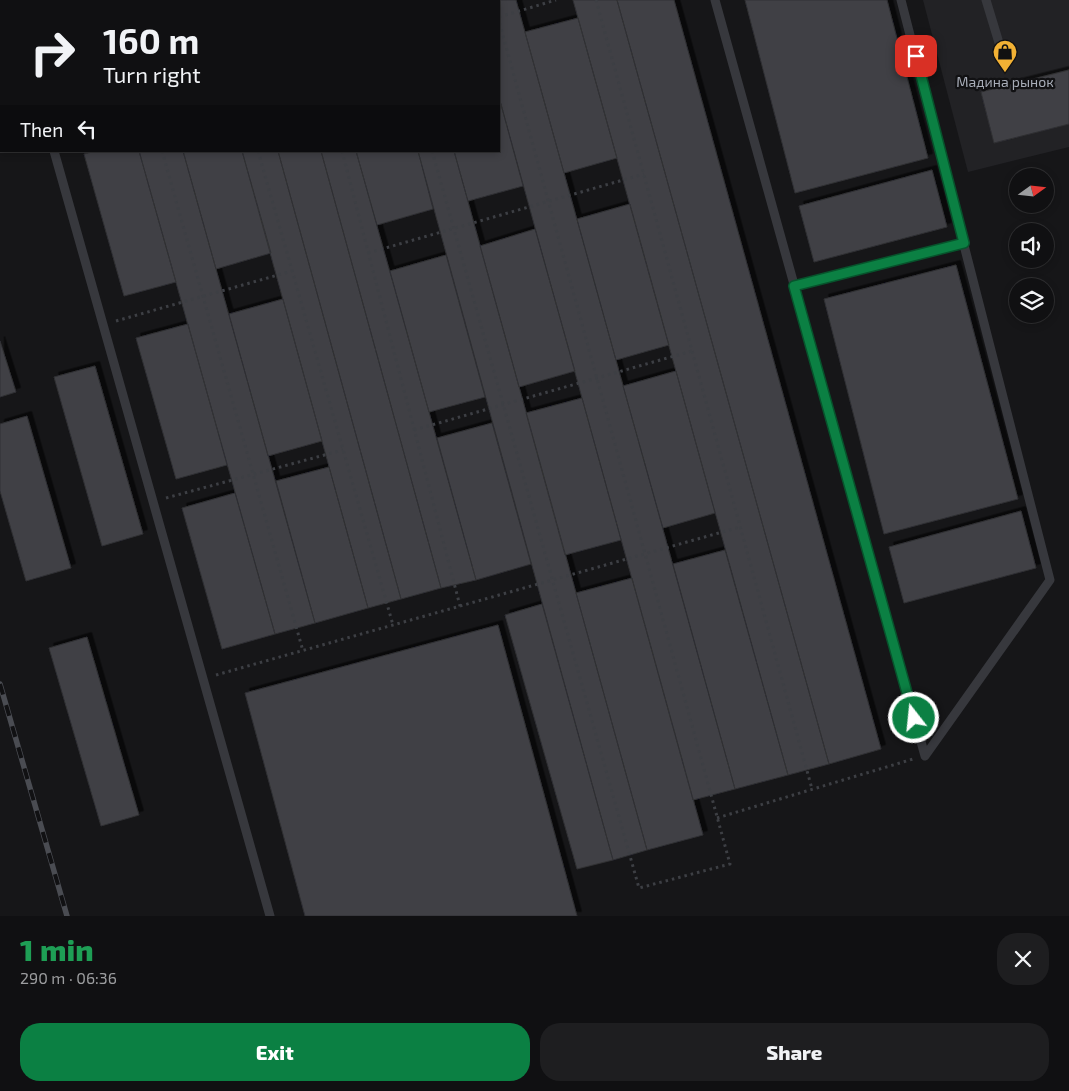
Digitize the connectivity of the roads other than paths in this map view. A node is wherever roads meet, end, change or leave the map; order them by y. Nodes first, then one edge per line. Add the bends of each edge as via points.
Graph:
1 (715, 0) edge
2 (901, 0) edge
3 (986, 0) edge
4 (1003, 56) dead end
5 (54, 152) edge
6 (964, 243) junction
7 (794, 286) junction
8 (270, 916) edge

1 - 7 lane
2 - 6 lane
3 - 4 lane
5 - 8 lane
6 - 7 lane
6 - 7 lane via 1050,580 925,756

